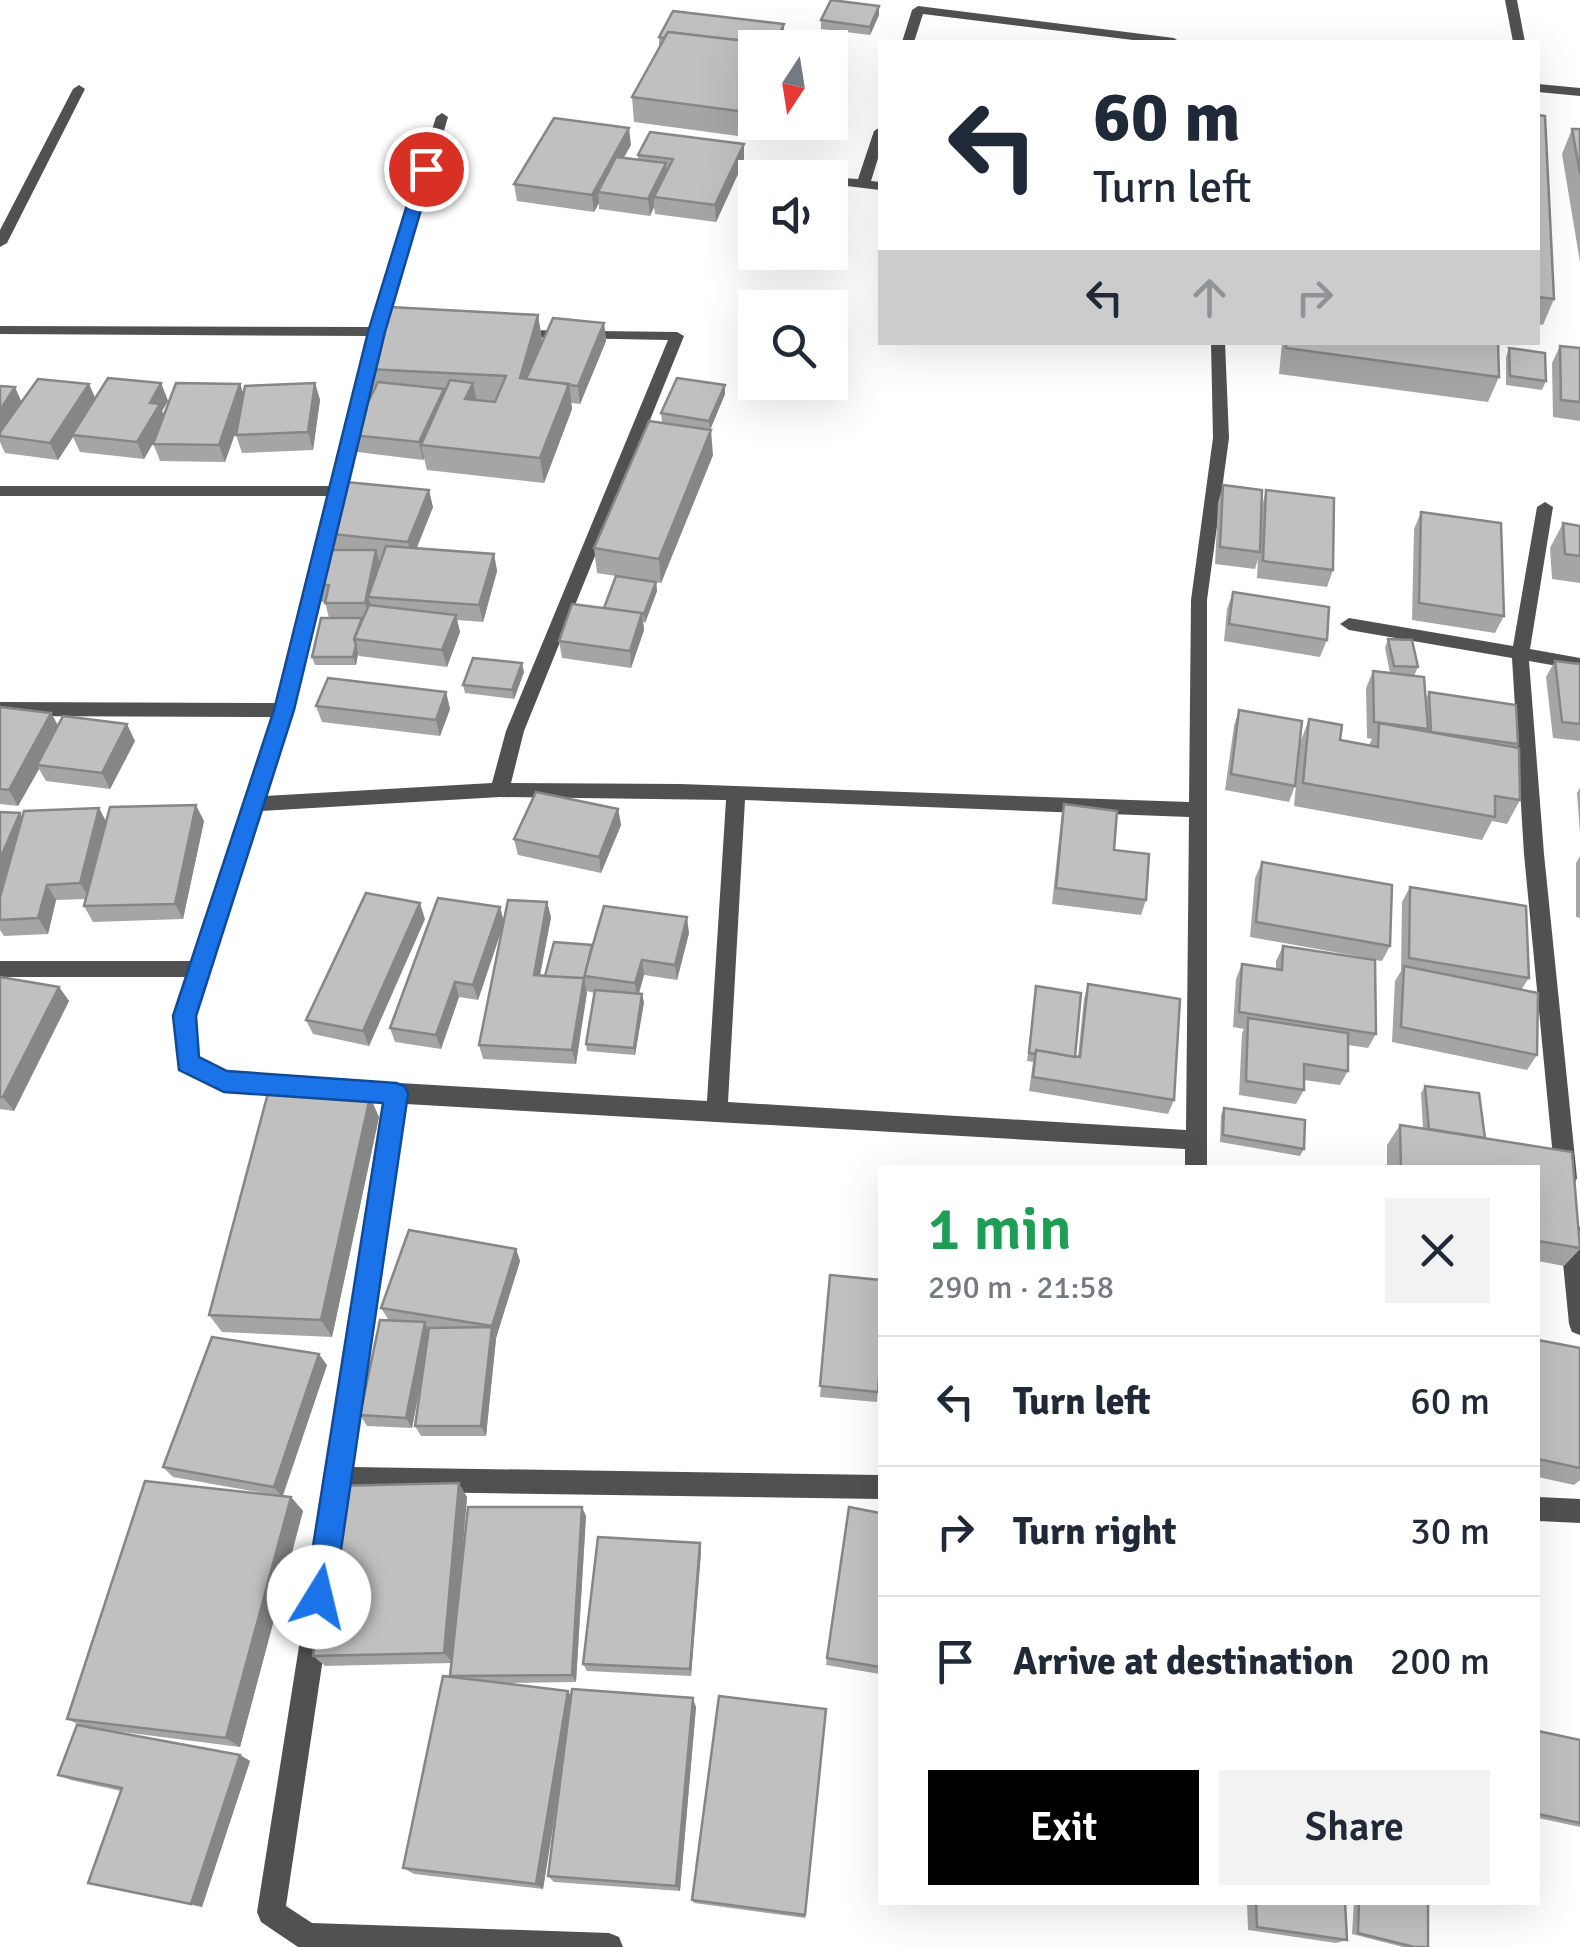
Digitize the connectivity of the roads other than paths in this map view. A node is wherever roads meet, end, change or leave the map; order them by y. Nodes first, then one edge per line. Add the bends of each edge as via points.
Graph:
1 (1511, 0) edge
2 (909, 40) edge
3 (1136, 40) edge
4 (1519, 40) edge
5 (80, 88) dead end
6 (1540, 88) edge
7 (1580, 92) edge
8 (442, 117) dead end
9 (878, 138) edge
10 (848, 182) edge
11 (864, 184) junction
12 (878, 186) edge
13 (0, 243) edge
14 (0, 330) edge
15 (377, 332) junction
16 (414, 332) edge
17 (489, 333) edge
18 (1218, 345) edge
19 (337, 490) junction
20 (0, 491) edge
21 (1545, 508) dead end
22 (1349, 624) dead end
23 (1520, 655) junction
24 (1580, 664) edge
25 (0, 709) edge
26 (284, 710) junction
27 (500, 790) junction
28 (736, 794) junction
29 (253, 804) junction
30 (1197, 810) junction
31 (0, 969) edge
32 (198, 969) junction
33 (396, 1094) junction
34 (716, 1113) junction
35 (1197, 1140) junction
36 (1196, 1165) edge
37 (1580, 1324) edge
38 (338, 1478) junction
39 (878, 1487) edge
40 (1540, 1509) edge
41 (1580, 1511) edge
42 (609, 1947) edge

1 - 4 street
2 - 3 street via 918,10
5 - 13 street
6 - 7 street
8 - 15 street
9 - 11 street
10 - 11 street
11 - 12 street
14 - 15 street
15 - 16 street
15 - 19 street
17 - 27 street via 677,336 514,731
18 - 30 street via 1221,438 1198,600
19 - 20 street
19 - 26 street
21 - 23 street
22 - 23 street
23 - 24 street
23 - 37 street
25 - 26 street
26 - 29 street
27 - 28 street
27 - 29 street
28 - 30 street
28 - 34 street
29 - 32 street
30 - 35 street
31 - 32 street
32 - 33 street via 185,1016 187,1063 224,1082
33 - 34 street
33 - 38 street
34 - 35 street
35 - 36 street
38 - 39 street
38 - 42 street via 271,1912 308,1937
40 - 41 street

